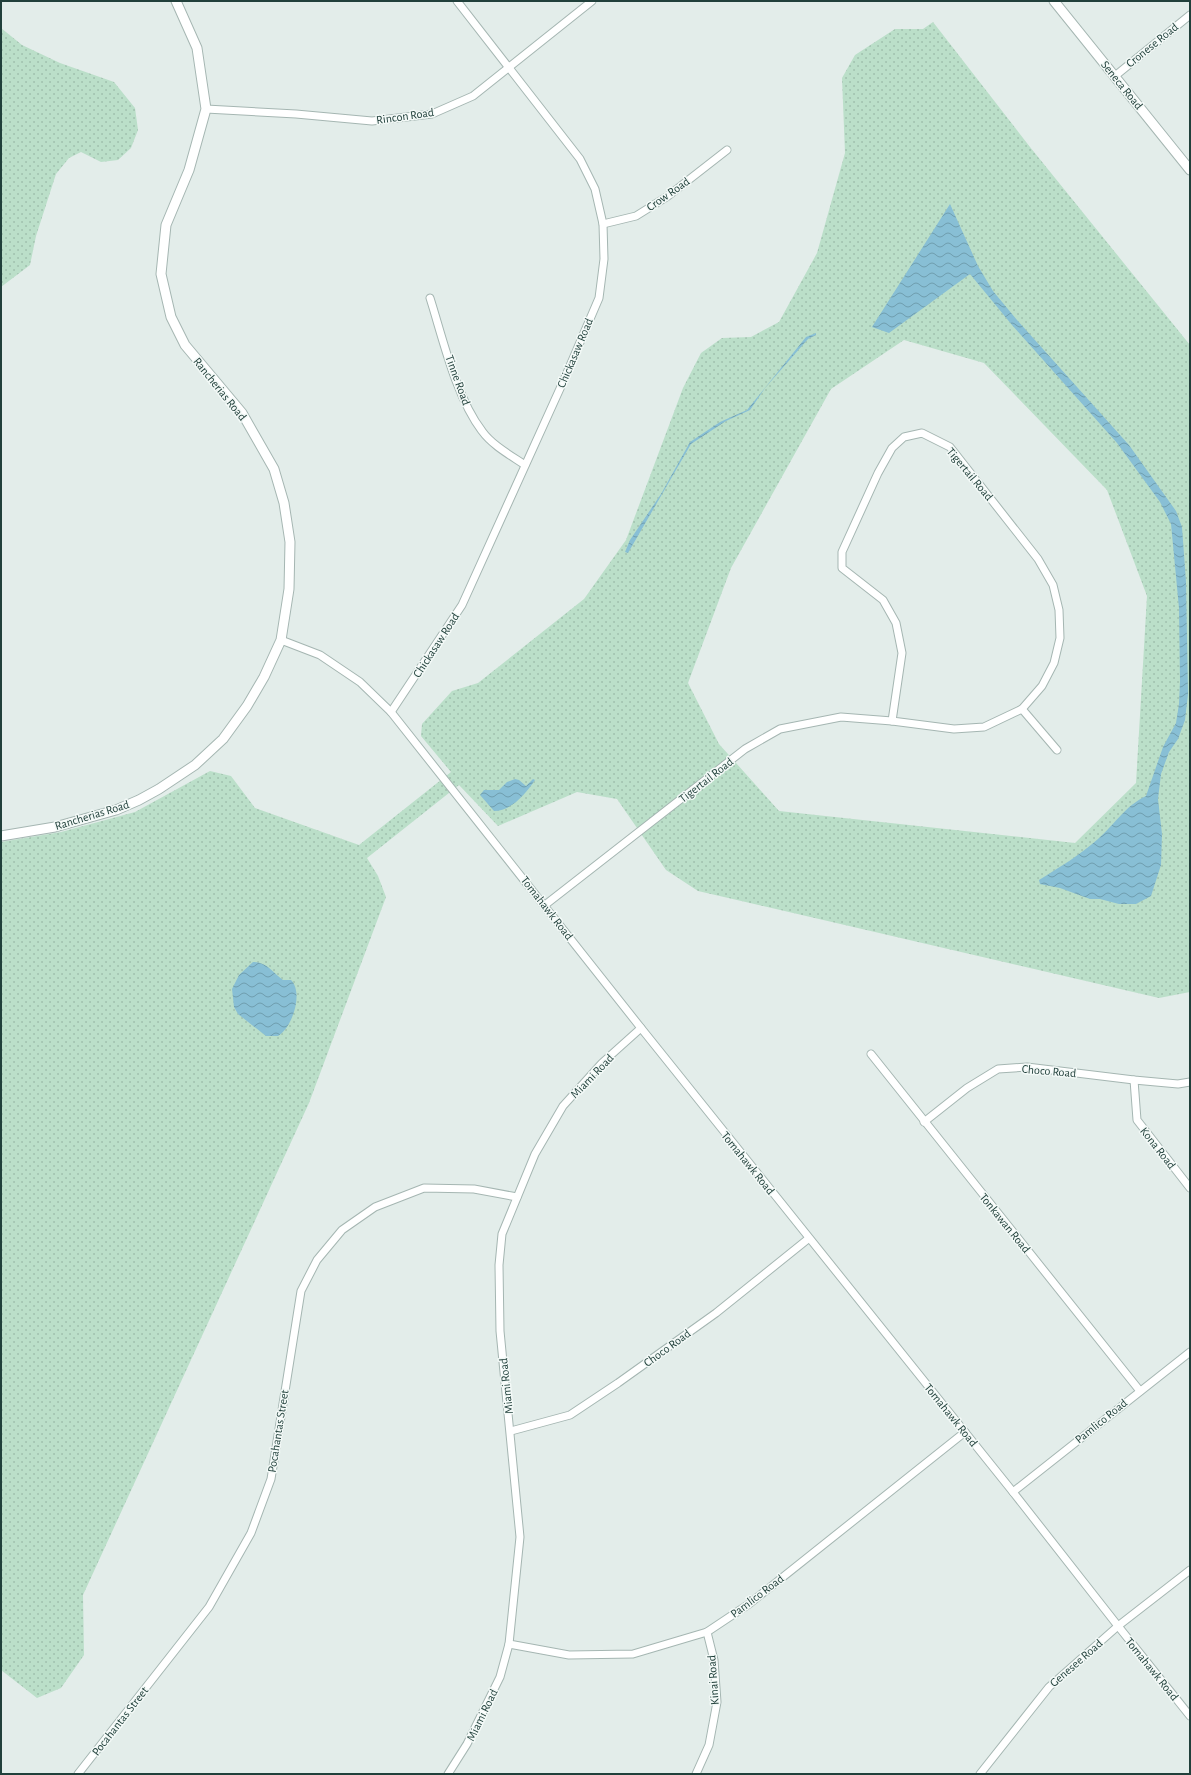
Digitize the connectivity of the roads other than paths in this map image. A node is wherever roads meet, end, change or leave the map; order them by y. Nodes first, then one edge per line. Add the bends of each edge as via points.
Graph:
1 (176, 1) edge
2 (457, 1) edge
3 (592, 1) edge
4 (1054, 1) edge
5 (1190, 15) edge
6 (508, 68) junction
7 (1115, 76) junction
8 (206, 109) junction
9 (727, 150) dead end
10 (1190, 170) edge
11 (603, 224) junction
12 (430, 298) dead end
13 (525, 465) junction
14 (281, 640) junction
15 (1022, 709) junction
16 (392, 712) junction
17 (892, 721) junction
18 (1057, 750) dead end
19 (1, 836) edge
20 (545, 905) junction
21 (641, 1028) junction
22 (871, 1054) dead end
23 (1134, 1080) junction
24 (1190, 1082) edge
25 (924, 1122) junction
26 (1190, 1188) edge
27 (517, 1197) junction
28 (808, 1238) junction
29 (1190, 1352) edge
30 (1140, 1391) junction
31 (511, 1431) junction
32 (965, 1432) junction
33 (1013, 1492) junction
34 (1190, 1570) edge
35 (1118, 1626) junction
36 (707, 1632) junction
37 (509, 1644) junction
38 (1190, 1716) edge
39 (78, 1774) edge
40 (448, 1774) edge
41 (696, 1774) edge
42 (980, 1774) edge

1 - 8 street, Rancherias Road via 197,48
2 - 6 street, Chickasaw Road
3 - 6 street, Rincon Road
4 - 7 street, Seneca Road
5 - 7 street, Cronese Road
6 - 8 street, Rincon Road via 473,96 432,114 372,121
6 - 11 street, Chickasaw Road via 580,159 595,189
7 - 10 street, Seneca Road
8 - 14 street, Rancherias Road via 189,170 166,225 161,274 171,316 185,345 242,413 274,469 284,503 290,542 289,589
9 - 11 street, Crow Road via 662,200 636,216
11 - 13 street, Chickasaw Road via 604,259 599,298
12 - 13 street, Tinne Road via 464,401 482,432
13 - 16 street, Chickasaw Road via 462,605
14 - 16 street, Tomahawk Road via 320,655 360,682
14 - 19 street, Rancherias Road via 264,677 223,740 189,769 160,789 116,810 55,827
15 - 17 street, Tigertail Road via 984,727 954,729
15 - 17 street, Tigertail Road via 1042,686 1054,663 1060,638 1059,610 1053,585 1038,559 950,447 922,433 904,437 892,448 842,552 842,568 883,600 896,623 902,653
15 - 18 street
16 - 20 street, Tomahawk Road
17 - 20 street, Tigertail Road via 841,717 780,729 745,749
20 - 21 street, Tomahawk Road
21 - 27 street, Miami Road via 602,1063 563,1106 535,1154
21 - 28 street, Tomahawk Road
22 - 25 street, Tonkawan Road
23 - 24 street, Choco Road via 1178,1084
23 - 25 street, Choco Road via 1027,1067 998,1069 967,1088
23 - 26 street, Kona Road via 1136,1120
25 - 30 street, Tonkawan Road
27 - 31 street, Miami Road via 502,1234 499,1265 500,1330
27 - 39 street, Pocahantas Street via 474,1188 424,1188 375,1207 342,1230 317,1260 301,1291 271,1479 251,1533 209,1607
28 - 31 street, Choco Road via 716,1313 570,1415
28 - 32 street, Tomahawk Road
29 - 30 street, Pamlico Road
30 - 33 street, Pamlico Road
31 - 37 street, Miami Road via 520,1537
32 - 33 street, Tomahawk Road
32 - 36 street, Pamlico Road via 749,1604
33 - 35 street, Tomahawk Road
34 - 35 street, Genesee Road
35 - 38 street, Tomahawk Road
35 - 42 street, Genesee Road via 1049,1686
36 - 37 street, Pamlico Road via 633,1654 569,1655
36 - 41 street, Kinai Road via 714,1660 717,1702 709,1745
37 - 40 street, Miami Road via 500,1677 468,1744

